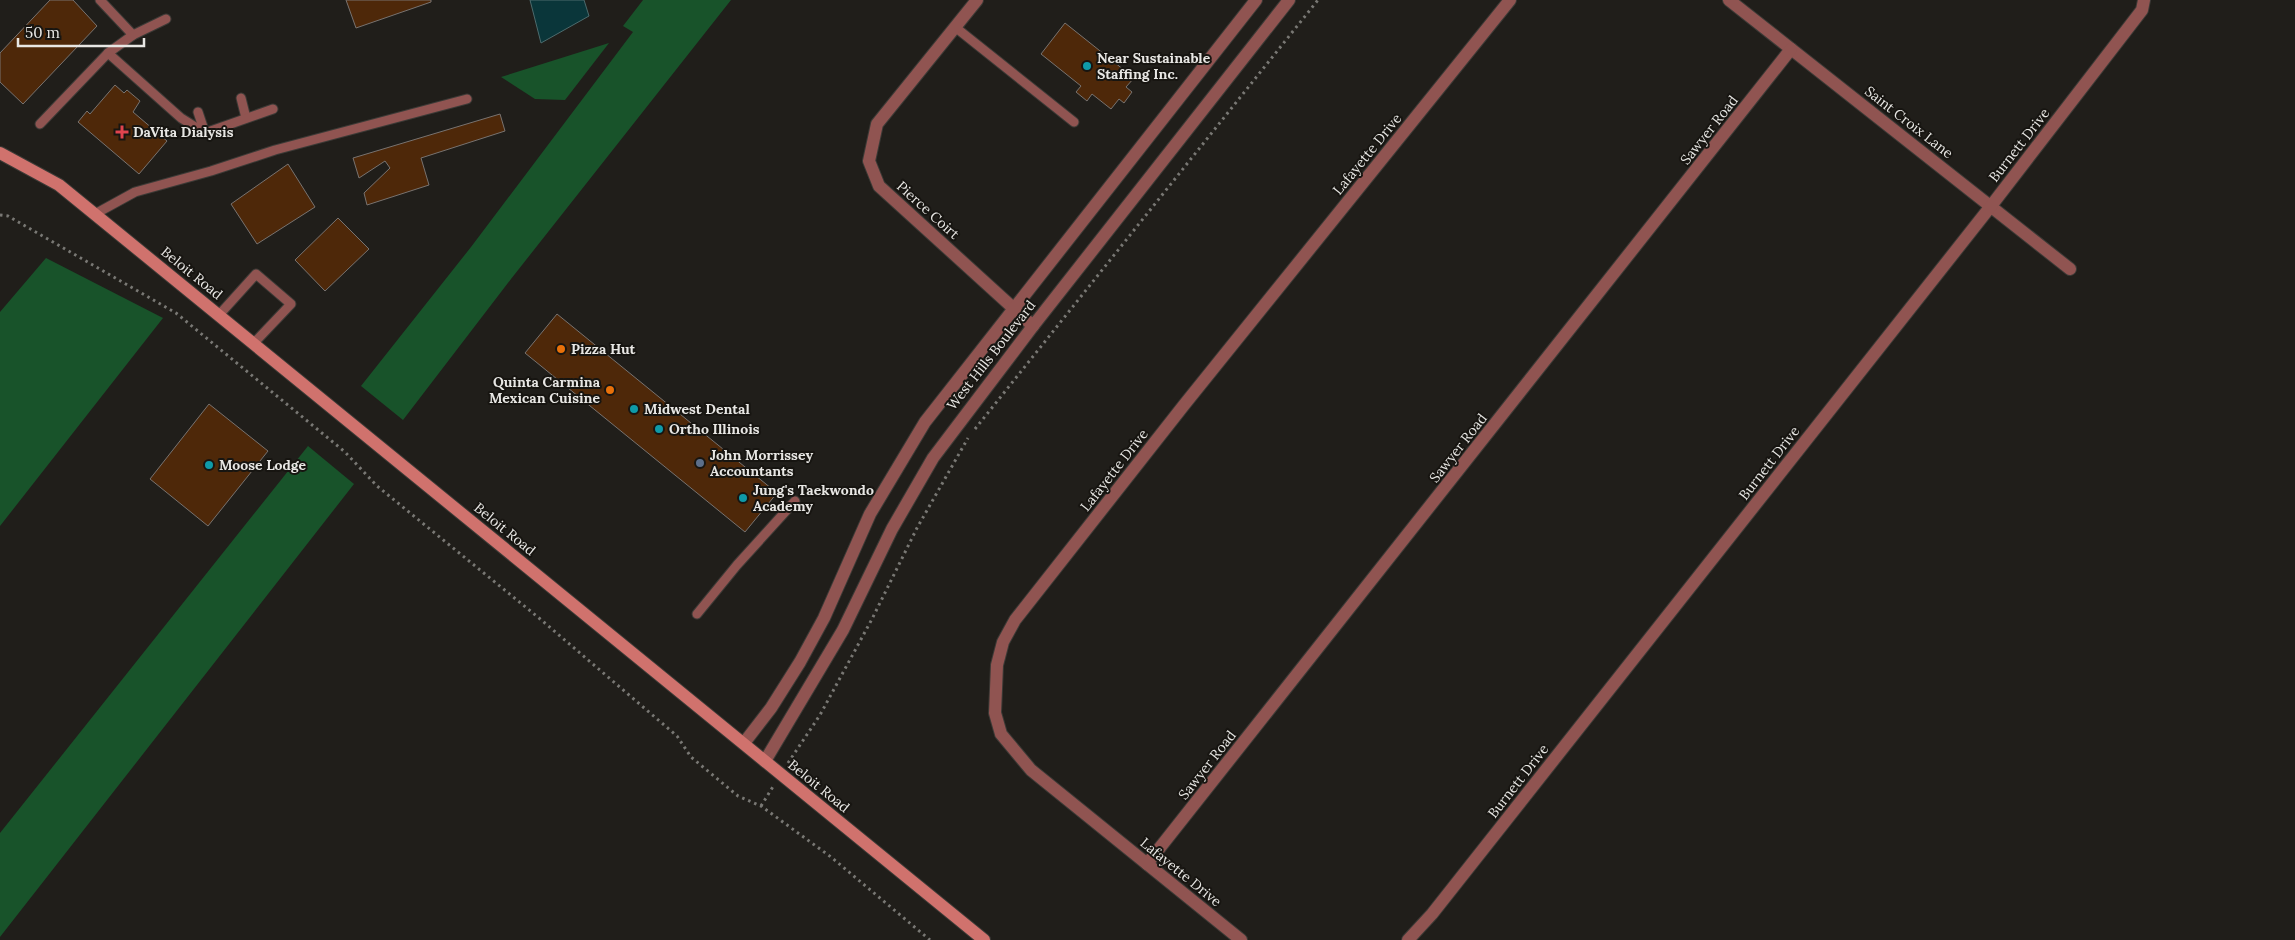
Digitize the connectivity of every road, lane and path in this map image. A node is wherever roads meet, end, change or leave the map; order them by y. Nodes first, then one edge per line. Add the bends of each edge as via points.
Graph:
1 (100, 0) edge
2 (977, 0) edge
3 (1256, 0) edge
4 (1289, 0) edge
5 (1318, 0) edge
6 (1510, 0) edge
7 (1729, 0) edge
8 (2144, 0) edge
9 (166, 19) dead end
10 (955, 26) junction
11 (133, 35) junction
12 (1791, 49) junction
13 (108, 53) junction
14 (241, 98) dead end
15 (467, 99) dead end
16 (273, 109) dead end
17 (198, 112) dead end
18 (246, 118) junction
19 (1074, 122) dead end
20 (40, 124) dead end
21 (205, 133) junction
22 (0, 153) edge
23 (1991, 206) junction
24 (95, 214) junction
25 (0, 215) edge
26 (2070, 268) dead end
27 (1014, 307) junction
28 (219, 315) junction
29 (1033, 326) junction
30 (254, 344) junction
31 (795, 501) dead end
32 (696, 614) dead end
33 (744, 744) junction
34 (765, 761) junction
35 (781, 774) junction
36 (761, 806) junction
37 (1147, 864) junction
38 (930, 940) edge
39 (984, 940) edge
40 (1241, 940) edge
41 (1408, 940) edge

1 - 11 lane
2 - 10 street, Pierce Coirt
3 - 27 street, West Hills Boulevard
4 - 29 street, West Hills Boulevard
5 - 35 path via 968,438 917,528 820,715
6 - 37 street, Lafayette Drive via 1178,413 1015,620 1003,642 994,696 1001,734 1031,770
7 - 12 street, Saint Croix Lane
8 - 23 street, Burnett Drive via 2142,10
9 - 11 lane
10 - 19 lane
10 - 27 street, Pierce Coirt via 877,124 869,161 878,186
11 - 13 lane
12 - 23 street, Saint Croix Lane
12 - 37 street, Sawyer Road
13 - 20 lane
13 - 21 lane via 181,118
14 - 18 lane
15 - 24 lane via 275,150 135,192
16 - 18 lane
17 - 21 lane
18 - 21 lane
22 - 24 main road, Beloit Road via 59,185
23 - 26 street, Saint Croix Lane
23 - 41 street, Burnett Drive via 1432,914
24 - 28 main road, Beloit Road
25 - 36 path via 8,216 176,313 345,452 377,486 677,736 691,757 738,796
27 - 29 street, Pierce Coirt
27 - 33 street, West Hills Boulevard via 940,401 910,445 870,514 824,618 800,662
28 - 30 main road, Beloit Road
28 - 30 lane via 256,274 291,304
29 - 34 street, West Hills Boulevard via 918,480 843,630
30 - 33 main road, Beloit Road
31 - 32 lane
33 - 34 main road, Beloit Road
34 - 35 main road, Beloit Road
35 - 36 path
35 - 39 main road, Beloit Road
36 - 38 path via 831,857
37 - 40 street, Lafayette Drive

